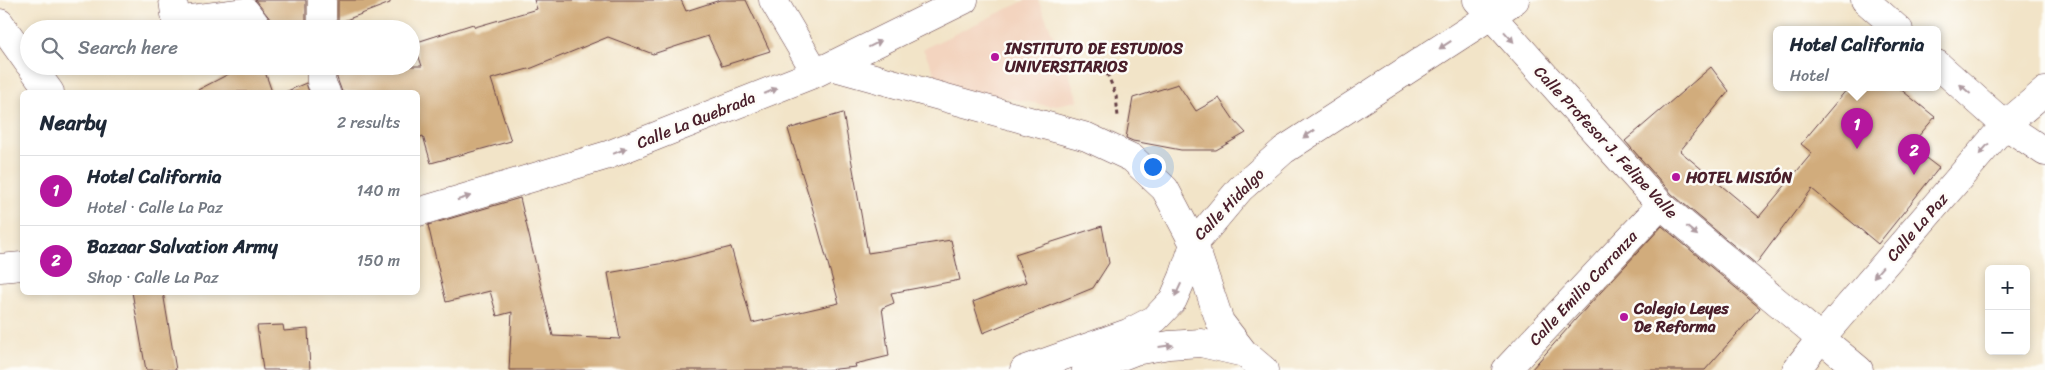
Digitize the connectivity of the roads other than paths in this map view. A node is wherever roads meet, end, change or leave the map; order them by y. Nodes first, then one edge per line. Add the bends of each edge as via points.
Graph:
1 (173, 0) edge
2 (322, 0) edge
3 (773, 0) edge
4 (964, 0) edge
5 (1515, 0) edge
6 (1865, 0) edge
7 (1483, 8) edge
8 (176, 20) edge
9 (184, 20) edge
10 (253, 20) edge
11 (322, 20) edge
12 (0, 23) edge
13 (1894, 26) edge
14 (20, 51) edge
15 (1941, 68) edge
16 (824, 69) junction
17 (37, 75) edge
18 (49, 90) edge
19 (2045, 92) edge
20 (2005, 125) junction
21 (2045, 152) edge
22 (1660, 205) junction
23 (420, 211) edge
24 (1194, 244) junction
25 (20, 266) edge
26 (0, 268) edge
27 (1821, 338) junction
28 (1132, 342) junction
29 (1254, 362) edge
30 (1024, 370) edge
31 (1086, 370) edge
32 (1506, 370) edge
33 (1796, 370) edge
34 (1859, 370) edge

1 - 8 street
2 - 11 street
3 - 16 street
16 -> 4 street, Calle La Quebrada
5 - 7 street, Calle Hidalgo
6 - 13 street
7 -> 22 street, Calle Profesor J. Felipe Valle
7 -> 24 street, Calle Hidalgo via 1284,150 1240,190
9 - 10 street via 246,12
12 - 14 street
20 -> 15 street
23 -> 16 street, Calle La Quebrada via 608,155
16 - 24 street, Calle Hidalgo via 1087,138 1132,158 1166,189
17 - 18 street
19 - 20 street, Calle La Paz
20 - 21 street
20 -> 27 street, Calle La Paz
22 -> 27 street, Calle Profesor J. Felipe Valle
22 - 32 street, Calle Emilio Carranza
24 -> 28 street via 1173,300
24 - 29 street via 1220,322
25 - 26 street
27 - 33 street, Calle La Paz
27 - 34 street, Calle Profesor J. Felipe Valle
28 -> 29 street via 1201,343
28 - 30 street
28 - 31 street

